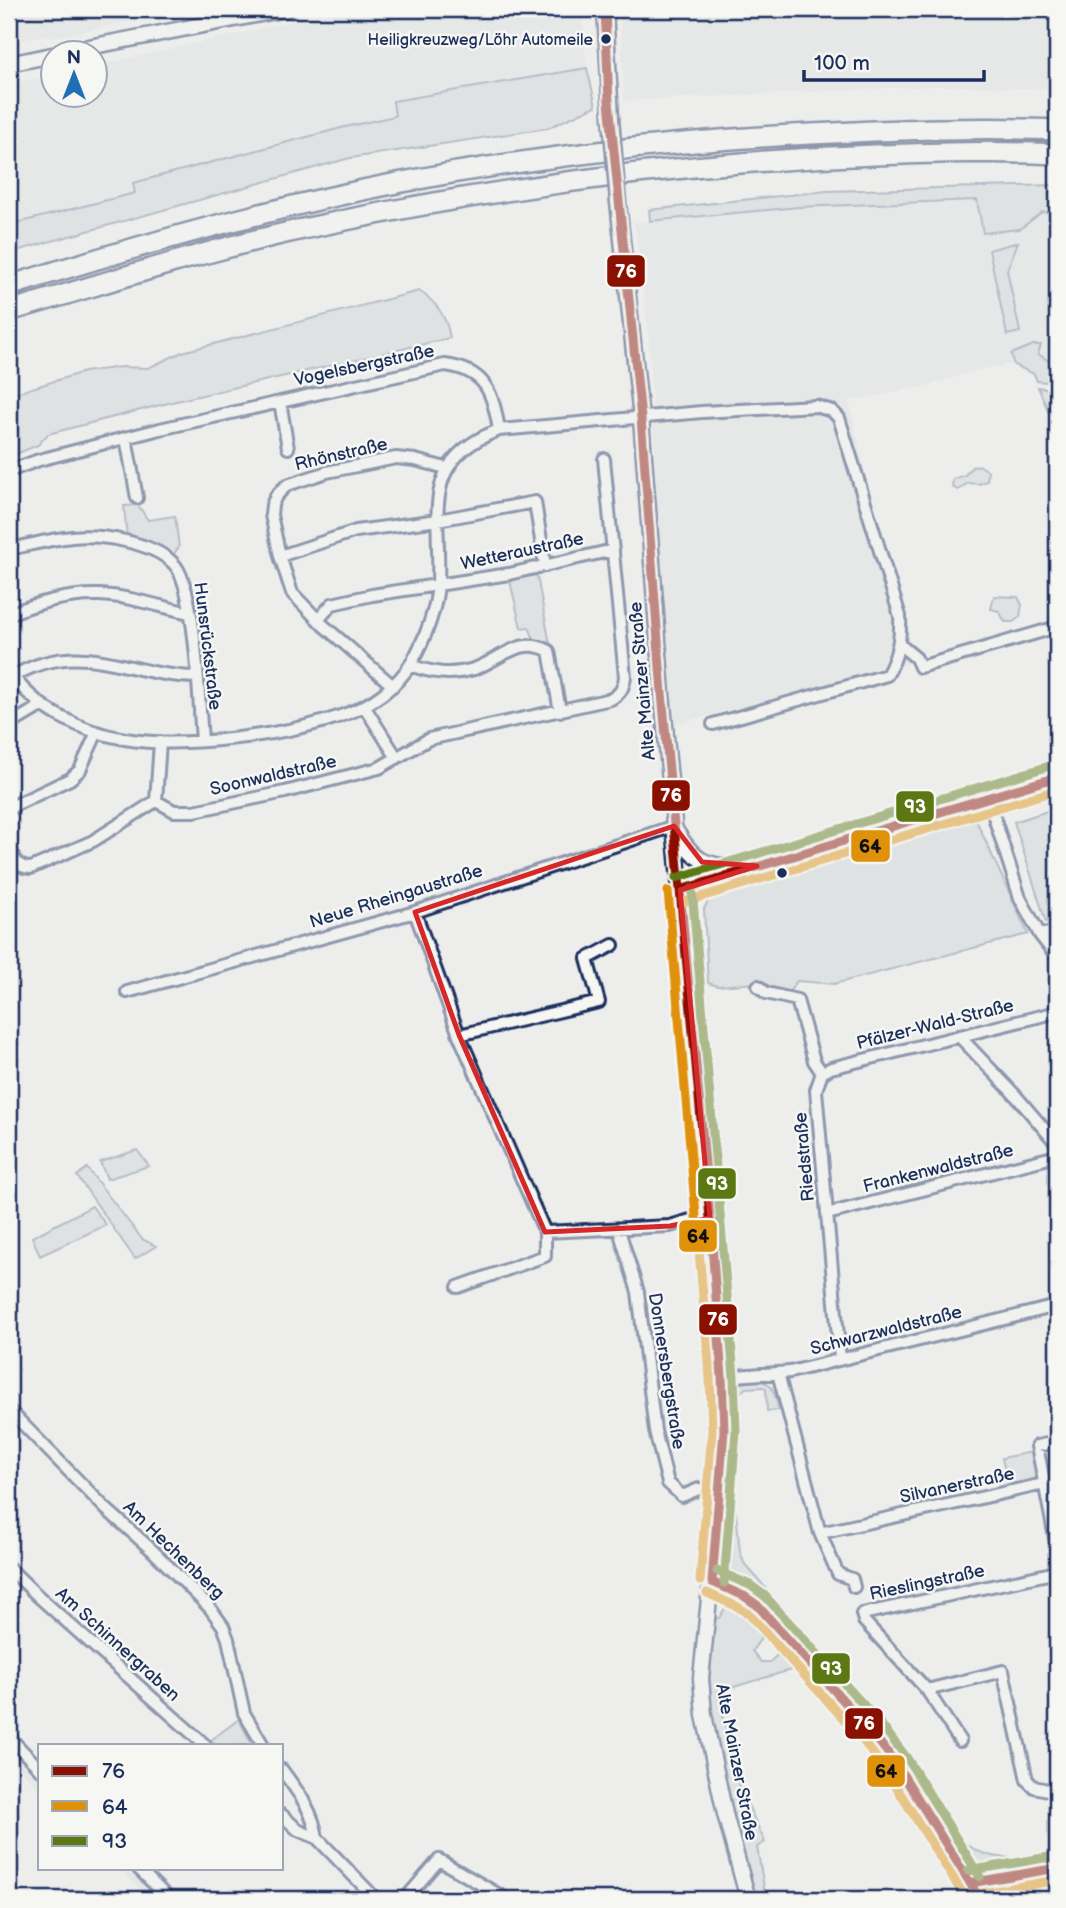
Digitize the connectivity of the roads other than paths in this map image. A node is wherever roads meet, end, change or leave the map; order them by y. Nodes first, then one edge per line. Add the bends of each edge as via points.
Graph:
1 (286, 9) edge
2 (605, 9) edge
3 (108, 43) edge
4 (38, 58) edge
5 (9, 64) edge
6 (1057, 130) edge
7 (1057, 154) edge
8 (9, 286) edge
9 (9, 311) edge
10 (280, 402) junction
11 (641, 418) junction
12 (499, 430) junction
13 (126, 438) junction
14 (288, 448) dead end
15 (604, 459) dead end
16 (446, 468) junction
17 (9, 471) edge
18 (137, 498) dead end
19 (438, 520) junction
20 (9, 549) edge
21 (613, 550) junction
22 (280, 556) junction
23 (545, 566) junction
24 (438, 585) junction
25 (190, 613) junction
26 (9, 614) edge
27 (318, 620) junction
28 (1057, 627) edge
29 (899, 644) junction
30 (410, 665) junction
31 (11, 674) edge
32 (196, 677) junction
33 (393, 686) junction
34 (41, 706) junction
35 (364, 706) junction
36 (560, 711) junction
37 (9, 724) edge
38 (713, 724) dead end
39 (97, 732) junction
40 (202, 740) junction
41 (160, 742) junction
42 (397, 758) junction
43 (1057, 777) edge
44 (988, 798) junction
45 (156, 801) junction
46 (9, 810) edge
47 (674, 826) junction
48 (9, 838) edge
49 (757, 866) junction
50 (680, 890) junction
51 (415, 912) junction
52 (1057, 931) edge
53 (1040, 935) junction
54 (613, 945) dead end
55 (1057, 957) edge
56 (758, 986) dead end
57 (127, 992) dead end
58 (1057, 1012) edge
59 (459, 1035) junction
60 (959, 1037) junction
61 (822, 1073) junction
62 (1057, 1144) edge
63 (1057, 1156) edge
64 (827, 1214) junction
65 (710, 1218) junction
66 (619, 1230) junction
67 (545, 1232) junction
68 (458, 1287) dead end
69 (1057, 1306) edge
70 (840, 1359) junction
71 (778, 1373) junction
72 (722, 1377) junction
73 (9, 1410) edge
74 (1057, 1442) edge
75 (1044, 1484) junction
76 (699, 1489) dead end
77 (820, 1533) junction
78 (1057, 1548) edge
79 (9, 1568) edge
80 (1057, 1572) edge
81 (712, 1582) junction
82 (854, 1587) dead end
83 (928, 1690) junction
84 (9, 1737) edge
85 (960, 1741) dead end
86 (204, 1744) edge
87 (262, 1744) edge
88 (38, 1767) edge
89 (284, 1773) edge
90 (1057, 1792) edge
91 (284, 1817) edge
92 (317, 1838) junction
93 (1057, 1868) edge
94 (140, 1870) edge
95 (970, 1883) junction
96 (170, 1899) edge
97 (376, 1899) edge
98 (405, 1899) edge
99 (506, 1899) edge
100 (748, 1899) edge
101 (979, 1899) edge

1 - 3 street
2 - 11 street, Alte Mainzer Straße, bridge via 618,202
4 - 5 street
6 - 8 highway via 925,129 757,136 573,155 396,183 294,206 147,243
7 - 9 highway via 937,153 752,161 526,188 290,232
10 - 12 street, Vogelsbergstraße via 456,366 482,380 491,394
10 - 13 street, Vogelsbergstraße
10 - 14 street, Vogelsbergstraße
11 - 12 street
11 - 29 street via 816,406 832,411 844,430 900,616
11 - 47 street, Alte Mainzer Straße
12 - 16 street via 462,449
13 - 17 street, Vogelsbergstraße
13 - 18 street
15 - 21 street
16 - 19 street
16 - 22 street, Rhönstraße via 396,458 287,485 276,496 271,515
19 - 22 street via 356,531
19 - 23 street via 535,502
19 - 24 street
20 - 25 street, Hunsrückstraße via 73,537 102,537 151,549 174,563 187,590
21 - 23 street, Wetteraustraße
21 - 36 street, Soonwaldstraße via 625,677 622,692
22 - 27 street, Rhönstraße via 292,593
23 - 24 street, Wetteraustraße
24 - 27 street via 332,604
24 - 30 street via 425,637
25 - 26 street via 102,595 32,605
25 - 32 street, Hunsrückstraße
27 - 33 street, Rhönstraße
28 - 29 street via 920,667
29 - 38 street via 887,675
30 - 33 street
30 - 36 street via 450,674 475,668 518,647 541,647 549,651
31 - 32 street via 80,657
31 - 34 street
32 - 40 street, Hunsrückstraße
33 - 35 street
34 - 37 street
34 - 39 street
35 - 40 street via 316,723
35 - 42 street
36 - 42 street, Soonwaldstraße via 429,738
39 - 41 street
39 - 46 street via 80,771
40 - 41 street
41 - 45 street
42 - 45 street, Soonwaldstraße via 379,768 194,811 174,811
43 - 44 street
44 - 49 street
44 - 53 street via 1020,898
45 - 48 street via 93,841 31,869 20,867 13,858
47 - 49 street via 702,862
47 - 50 street, Alte Mainzer Straße
47 - 51 street, Neue Rheingaustraße
49 - 50 street
50 - 65 street, Alte Mainzer Straße
51 - 57 street, Neue Rheingaustraße
51 - 59 street
52 - 53 street
53 - 55 street
54 - 59 street via 587,959 599,1002
56 - 61 street via 766,993 797,1000 814,1061
58 - 60 street, Pfälzer-Wald-Straße
59 - 67 street
60 - 61 street, Pfälzer-Wald-Straße
60 - 62 street
61 - 64 street, Riedstraße via 816,1090
63 - 64 street, Frankenwaldstraße
64 - 70 street, Riedstraße
65 - 66 street
65 - 72 street, Alte Mainzer Straße
66 - 67 street
66 - 76 street, Donnersbergstraße via 638,1292 655,1431 668,1483 682,1496
67 - 68 street via 545,1256
69 - 70 street, Schwarzwaldstraße
70 - 71 street, Schwarzwaldstraße
71 - 72 street, Schwarzwaldstraße
71 - 77 street
72 - 81 street, Alte Mainzer Straße via 722,1455
73 - 87 street, Am Hechenberg via 210,1608 228,1639 244,1713
74 - 75 street via 1037,1446
75 - 77 street, Silvanerstraße
75 - 78 street
77 - 82 street via 838,1574 852,1579
79 - 86 street, Am Schinnergraben
80 - 83 street, Rieslingstraße via 862,1614 864,1622
81 - 95 street via 757,1605 870,1730
81 - 100 street, Alte Mainzer Straße via 701,1678 704,1715
83 - 85 street, Rieslingstraße
83 - 90 street via 1003,1671 1027,1780 1034,1787
84 - 88 street
89 - 92 street via 307,1805
91 - 92 street via 298,1830
92 - 97 street
93 - 95 street
94 - 96 street
95 - 101 street
98 - 99 street via 439,1860

